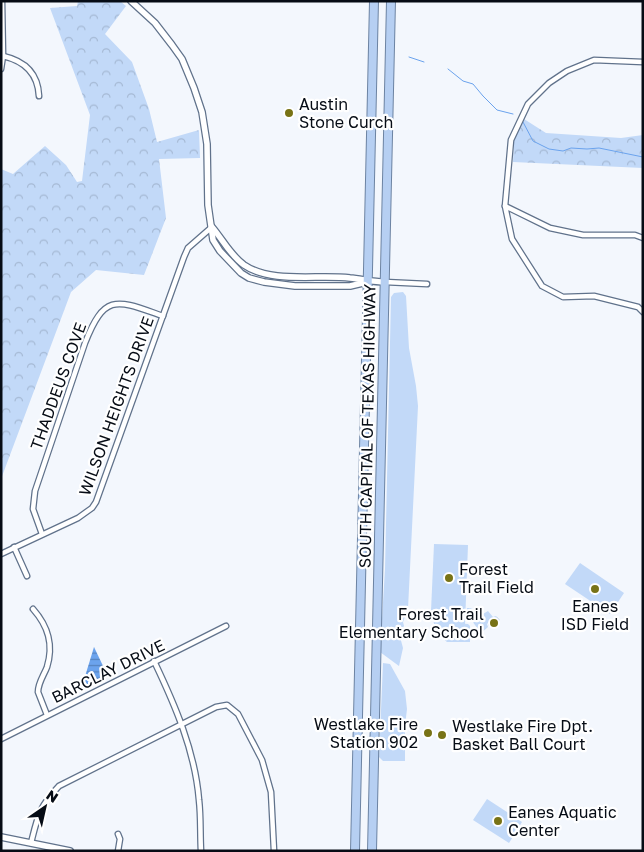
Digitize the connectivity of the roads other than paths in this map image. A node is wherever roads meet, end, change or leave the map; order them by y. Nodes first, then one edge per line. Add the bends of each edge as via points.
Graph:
1 (2, 1) edge
2 (131, 1) edge
3 (374, 1) edge
4 (391, 1) edge
5 (4, 56) junction
6 (643, 62) edge
7 (1, 70) edge
8 (39, 96) dead end
9 (505, 206) junction
10 (212, 227) junction
11 (643, 238) edge
12 (368, 282) junction
13 (384, 282) junction
14 (428, 284) dead end
15 (643, 312) edge
16 (163, 316) junction
17 (42, 534) junction
18 (14, 548) junction
19 (1, 554) edge
20 (26, 576) dead end
21 (33, 609) dead end
22 (226, 626) dead end
23 (154, 662) junction
24 (47, 715) junction
25 (182, 724) junction
26 (1, 738) edge
27 (118, 834) dead end
28 (1, 837) edge
29 (32, 843) junction
30 (373, 848) edge
31 (70, 851) edge
32 (118, 851) edge
33 (201, 851) edge
34 (274, 851) edge
35 (355, 851) edge

1 - 5 street
2 - 10 street via 155,23 188,70 202,112 207,144 208,205
3 - 12 highway, SOUTH CAPITAL OF TEXAS HIGHWAY
4 - 13 highway, SOUTH CAPITAL OF TEXAS HIGHWAY
5 - 7 street
5 - 8 street via 22,62 29,69 39,88
6 - 9 street via 594,60 567,71 528,104 511,140
9 - 11 street via 550,228 566,232
9 - 15 street via 512,239 542,286 563,297 594,296 638,307
10 - 12 street via 213,240 220,251 249,278 295,286 350,286
10 - 16 street, WILSON HEIGHTS DRIVE via 188,248
12 - 13 street
12 - 35 highway, SOUTH CAPITAL OF TEXAS HIGHWAY
13 - 14 street
13 - 30 highway, SOUTH CAPITAL OF TEXAS HIGHWAY
16 - 17 street, WILSON HEIGHTS DRIVE via 96,502 78,518
16 - 17 street, THADDEUS COVE via 133,305 118,304 105,308 95,320 34,491 33,509
17 - 18 street, WILSON HEIGHTS DRIVE
18 - 19 street, WILSON HEIGHTS DRIVE
18 - 20 street
21 - 24 street via 46,626 49,636 49,658 38,692
22 - 23 street, BARCLAY DRIVE
23 - 24 street, BARCLAY DRIVE
23 - 25 street
24 - 26 street, BARCLAY DRIVE
25 - 29 street via 59,786 39,811
25 - 33 street via 195,770
25 - 34 street via 226,705 238,714 262,760 271,792
27 - 32 street
28 - 29 street
29 - 31 street

